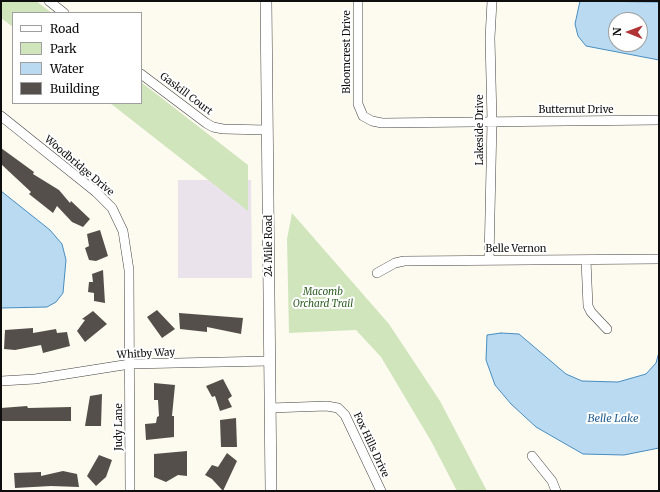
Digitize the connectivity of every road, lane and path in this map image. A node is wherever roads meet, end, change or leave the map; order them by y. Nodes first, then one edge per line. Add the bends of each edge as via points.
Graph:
1 (49, 1) edge
2 (266, 1) edge
3 (358, 1) edge
4 (492, 1) edge
5 (63, 12) edge
6 (142, 75) edge
7 (1, 116) edge
8 (659, 120) edge
9 (492, 121) junction
10 (267, 130) junction
11 (659, 259) edge
12 (489, 260) junction
13 (586, 260) junction
14 (377, 273) dead end
15 (607, 329) dead end
16 (269, 361) junction
17 (130, 364) junction
18 (1, 382) edge
19 (270, 408) junction
20 (532, 456) dead end
21 (130, 491) edge
22 (271, 491) edge
23 (381, 491) edge
24 (556, 491) edge

1 - 5 street
2 - 10 street, 24 Mile Road
3 - 9 street, Bloomcrest Drive via 358,99 363,116 382,123
4 - 9 street, Lakeside Drive
6 - 10 street, Gaskill Court via 206,123 223,129
7 - 17 street, Woodbridge Drive via 96,192 116,216 123,231 128,262
8 - 9 street, Butternut Drive
9 - 12 street, Lakeside Drive
10 - 16 street, 24 Mile Road
11 - 13 street, Belle Vernon
12 - 13 street, Belle Vernon
12 - 14 street, Belle Vernon via 404,261
13 - 15 street via 588,306
16 - 17 street, Whitby Way
16 - 19 street, 24 Mile Road
17 - 18 street, Whitby Way
17 - 21 street, Judy Lane
19 - 22 street, 24 Mile Road
19 - 23 street, Fox Hills Drive via 338,408 345,415
20 - 24 street via 552,481

